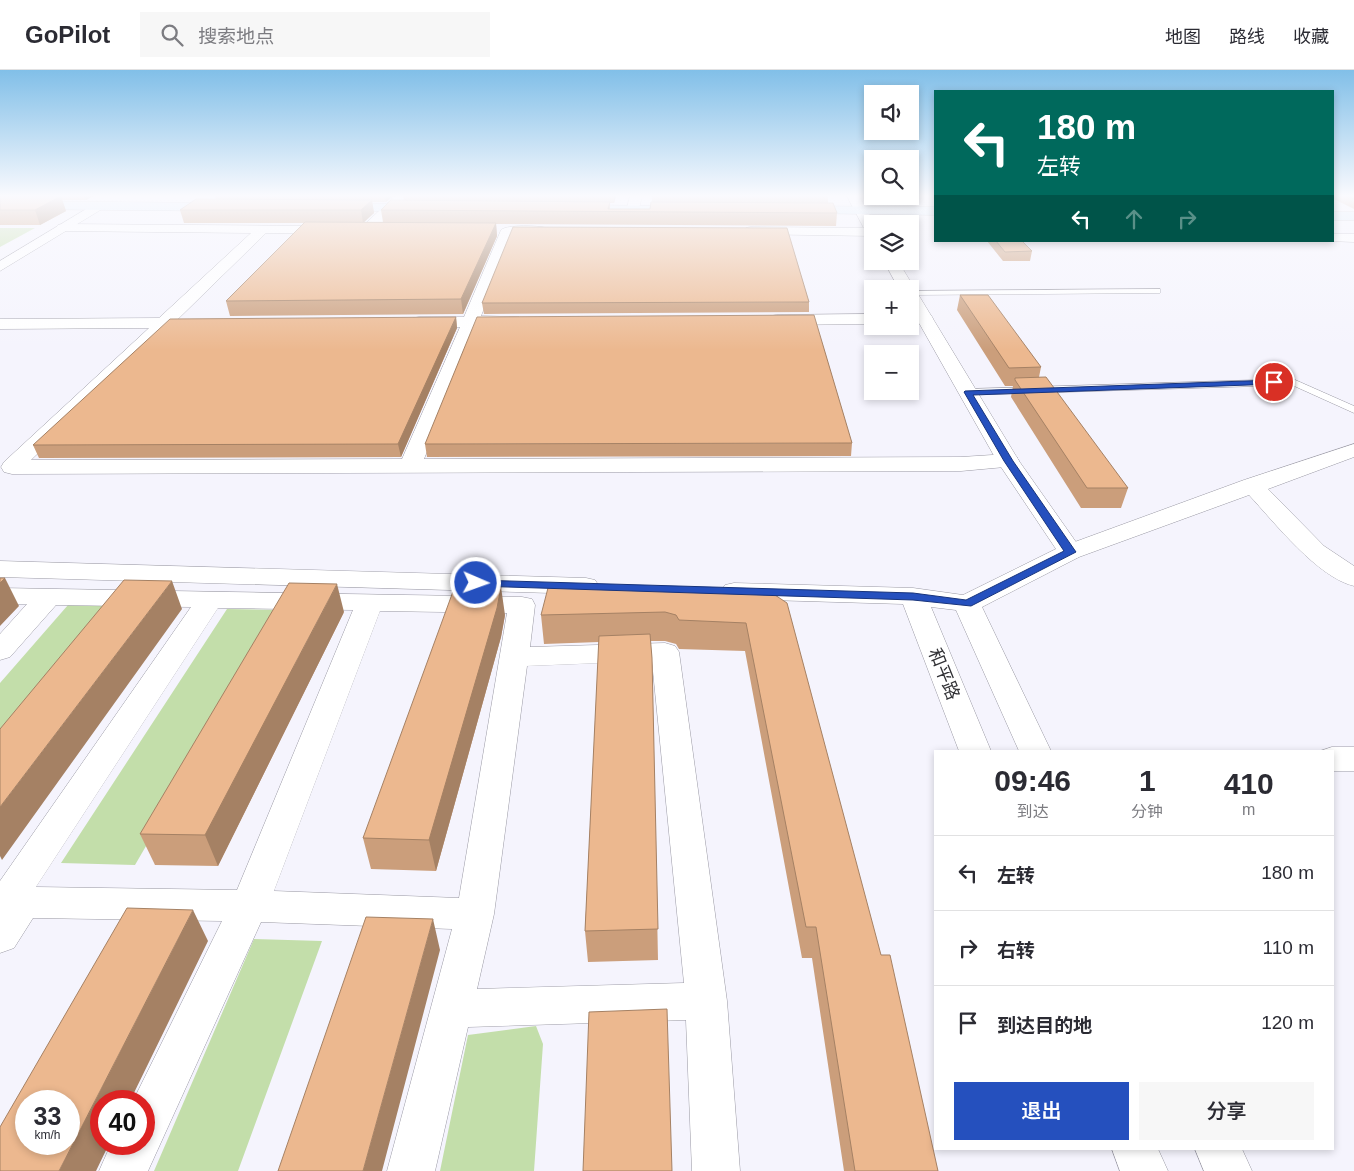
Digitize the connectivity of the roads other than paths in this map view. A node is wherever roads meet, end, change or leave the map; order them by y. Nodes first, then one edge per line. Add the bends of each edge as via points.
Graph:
1 (32, 247) edge
2 (243, 247) edge
3 (501, 247) edge
4 (0, 267) edge
5 (1157, 291) dead end
6 (919, 293) edge
7 (758, 320) edge
8 (864, 320) edge
9 (919, 320) edge
10 (529, 321) edge
11 (400, 322) edge
12 (469, 322) junction
13 (162, 323) junction
14 (192, 323) edge
15 (0, 324) edge
16 (968, 392) junction
17 (1354, 410) edge
18 (1354, 450) edge
19 (1008, 461) junction
20 (410, 467) junction
21 (1252, 485) junction
22 (1070, 552) junction
23 (0, 569) edge
24 (1354, 578) edge
25 (605, 587) edge
26 (714, 590) edge
27 (0, 596) edge
28 (913, 596) junction
29 (50, 597) junction
30 (210, 600) junction
31 (370, 602) junction
32 (967, 604) junction
33 (0, 651) edge
34 (514, 657) junction
35 (975, 750) edge
36 (1035, 750) edge
37 (1334, 759) edge
38 (1354, 759) edge
39 (249, 906) junction
40 (7, 911) edge
41 (475, 914) junction
42 (706, 1001) junction
43 (452, 1009) junction
44 (155, 1105) edge
45 (1135, 1150) edge
46 (1218, 1150) edge
47 (131, 1155) edge
48 (123, 1171) edge
49 (411, 1171) edge
50 (716, 1171) edge
51 (1144, 1171) edge
52 (1228, 1171) edge

1 - 4 street
2 - 13 street
3 - 12 street
5 - 6 lane
7 - 8 street
9 - 16 street
10 - 12 street
11 - 12 street
12 - 20 street
13 - 14 street
13 - 15 street
13 - 20 street via 12,466
16 - 17 lane via 1293,382
16 - 19 street
18 - 21 street
19 - 20 street via 961,464
19 - 22 street
21 - 22 street
21 - 24 street via 1315,551
22 - 32 street
23 - 25 street
26 - 28 street
27 - 29 street
28 - 32 street
28 - 35 street, 和平路
29 - 30 street
29 - 33 street
30 - 31 street
30 - 40 street
31 - 34 street via 522,605
31 - 39 street
32 - 36 street
34 - 41 street
34 - 42 street via 665,652
37 - 38 street
39 - 40 street
39 - 41 street
39 - 44 street
41 - 43 street
42 - 43 street
42 - 50 street
43 - 49 street
45 - 51 street
46 - 52 street
47 - 48 street

